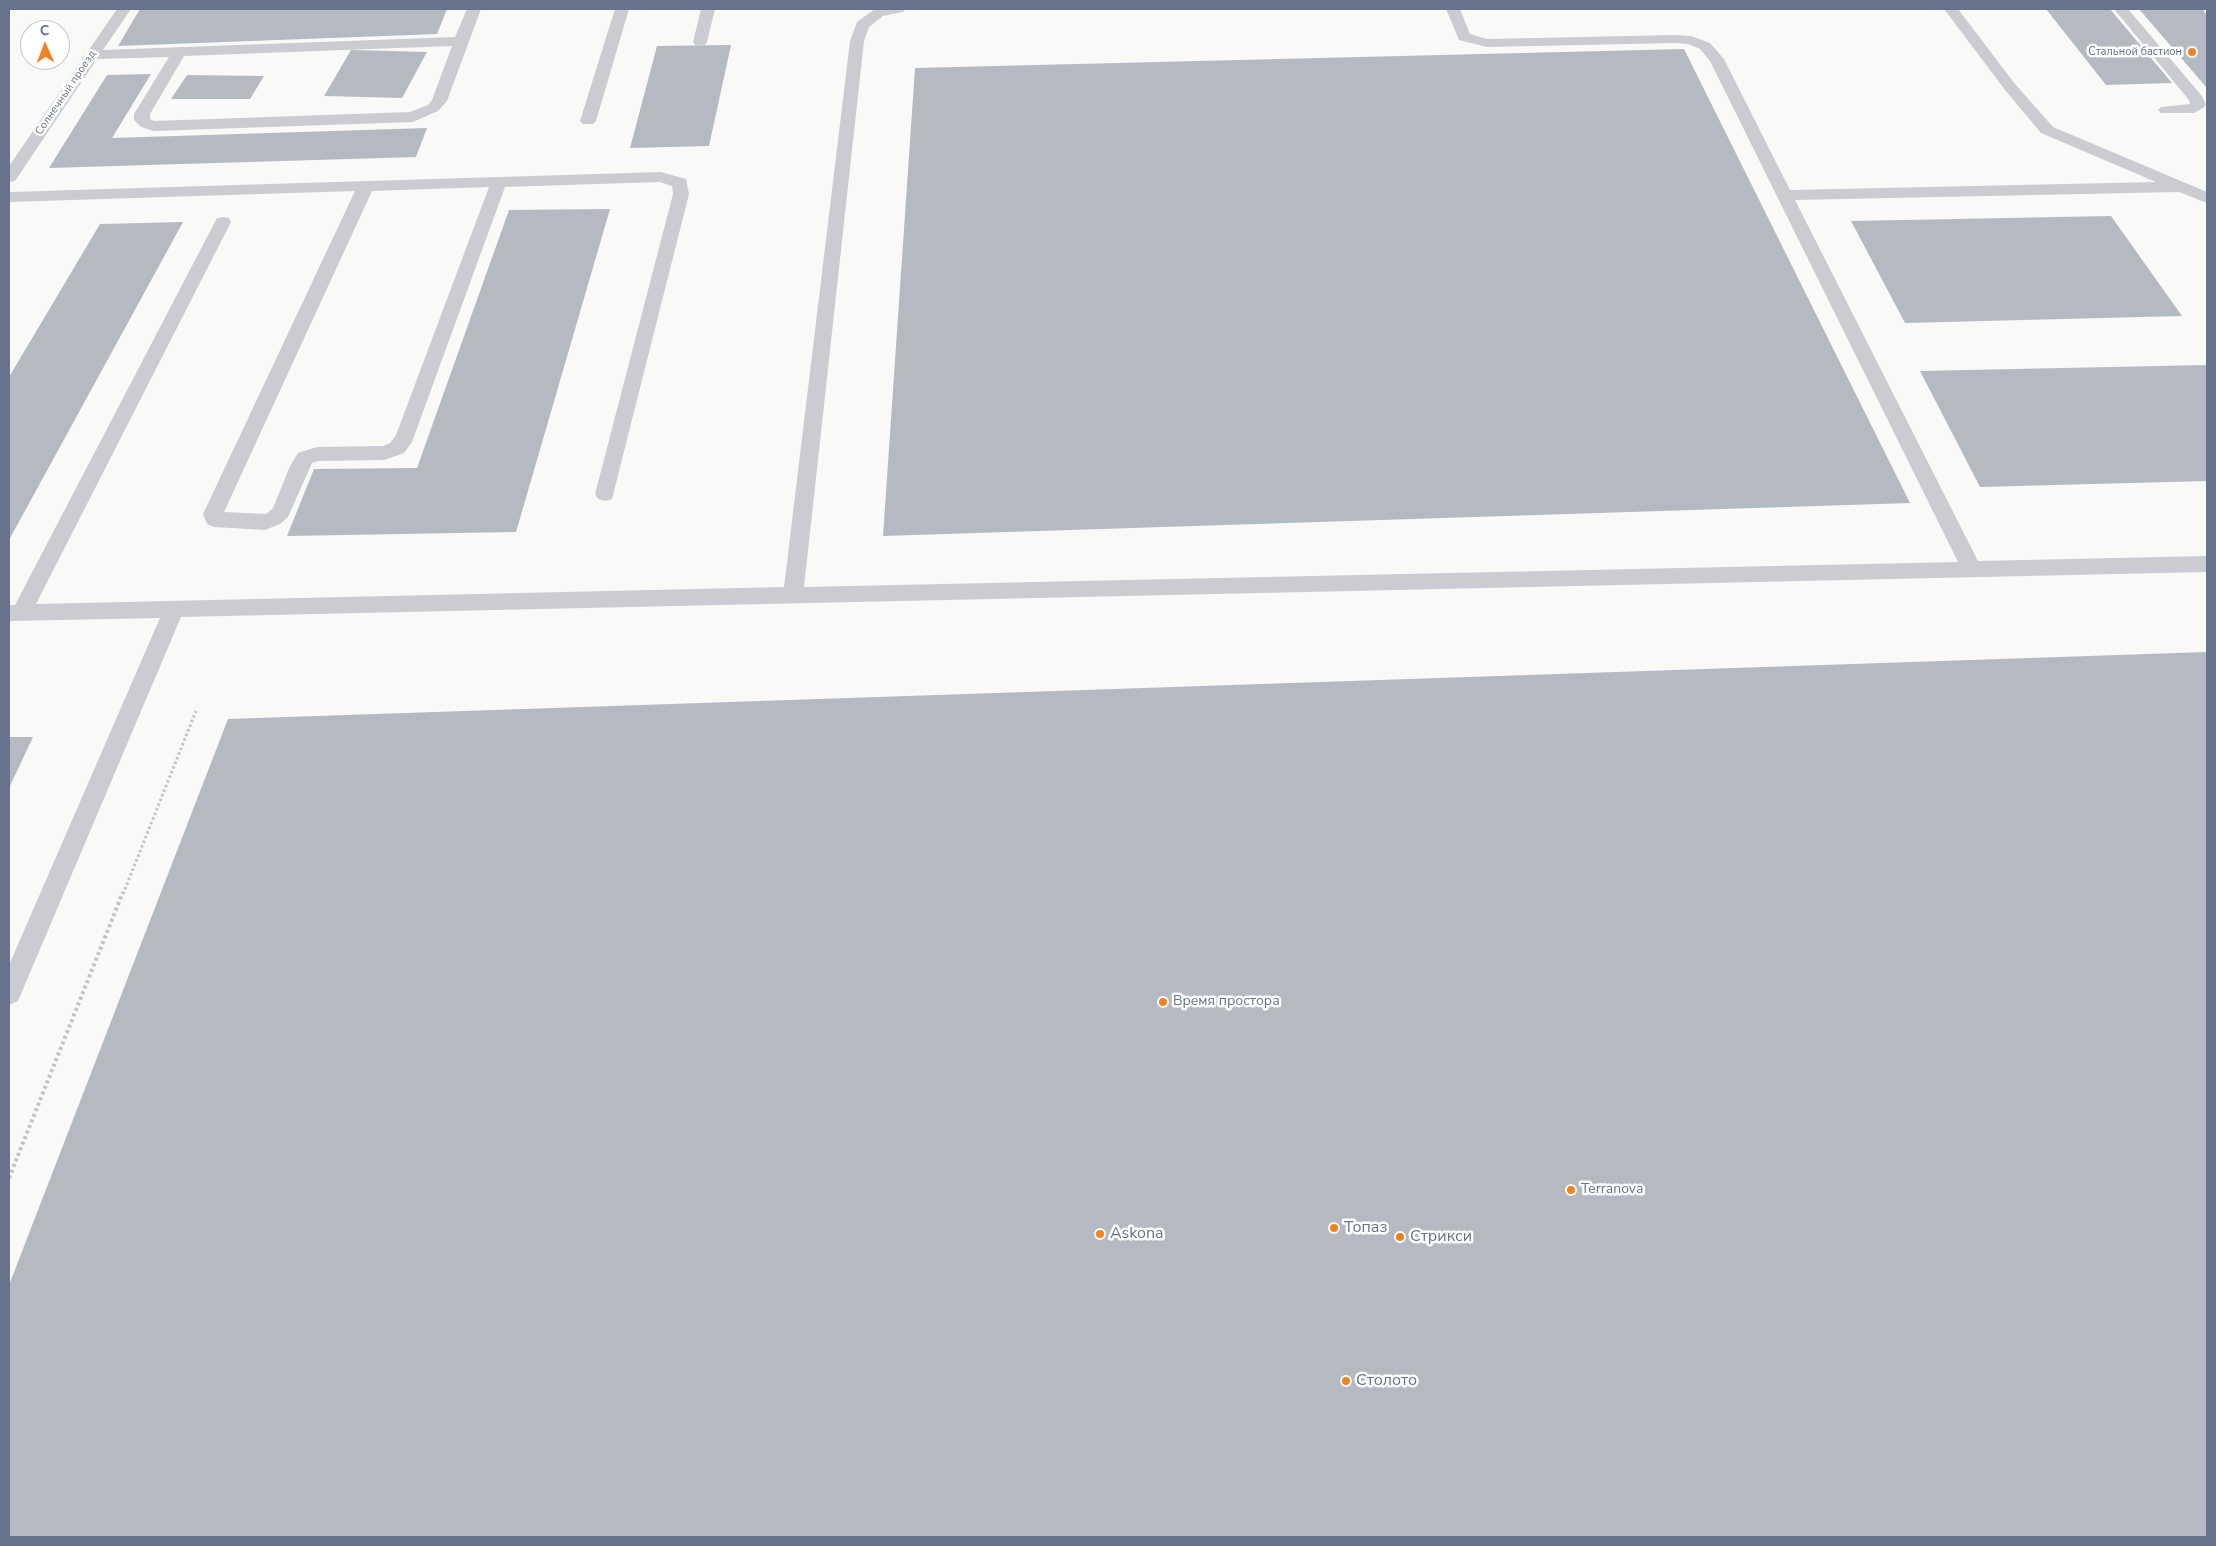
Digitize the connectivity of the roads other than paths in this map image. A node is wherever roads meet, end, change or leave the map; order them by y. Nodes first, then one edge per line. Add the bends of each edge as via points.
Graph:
1 (124, 9) edge
2 (474, 9) edge
3 (622, 9) edge
4 (708, 9) edge
5 (898, 9) edge
6 (1453, 9) edge
7 (1951, 9) edge
8 (2121, 9) edge
9 (461, 41) junction
10 (700, 42) dead end
11 (179, 52) junction
12 (92, 55) junction
13 (2197, 99) junction
14 (2166, 110) dead end
15 (2207, 111) edge
16 (588, 121) dead end
17 (9, 177) edge
18 (499, 182) junction
19 (366, 186) junction
20 (2182, 187) junction
21 (1784, 195) junction
22 (9, 197) edge
23 (2207, 198) edge
24 (222, 222) dead end
25 (605, 494) dead end
26 (2207, 564) edge
27 (1972, 569) junction
28 (793, 595) junction
29 (174, 609) junction
30 (15, 613) edge
31 (9, 993) edge

1 - 12 lane, Солнечный проезд
2 - 9 lane
3 - 16 lane
4 - 10 lane
5 - 28 lane via 879,12 862,24 857,41
6 - 21 lane via 1464,37 1487,43 1675,39 1691,40 1705,46 1717,59
7 - 20 lane via 2047,130
8 - 13 lane
9 - 11 lane
9 - 11 lane via 439,101 428,111 413,117 146,124 142,114
11 - 12 lane
12 - 17 lane, Солнечный проезд
13 - 14 lane via 2198,105 2194,108
13 - 15 lane
18 - 19 lane
18 - 19 lane via 405,437 397,448 384,453 317,454 305,458 281,512 273,518 265,522 214,520 213,514
18 - 25 lane via 661,177 680,183 681,194
19 - 22 lane
20 - 21 lane
20 - 23 lane
21 - 27 lane
24 - 30 lane
26 - 27 lane
27 - 28 lane
28 - 29 lane
29 - 30 lane
29 - 31 lane

